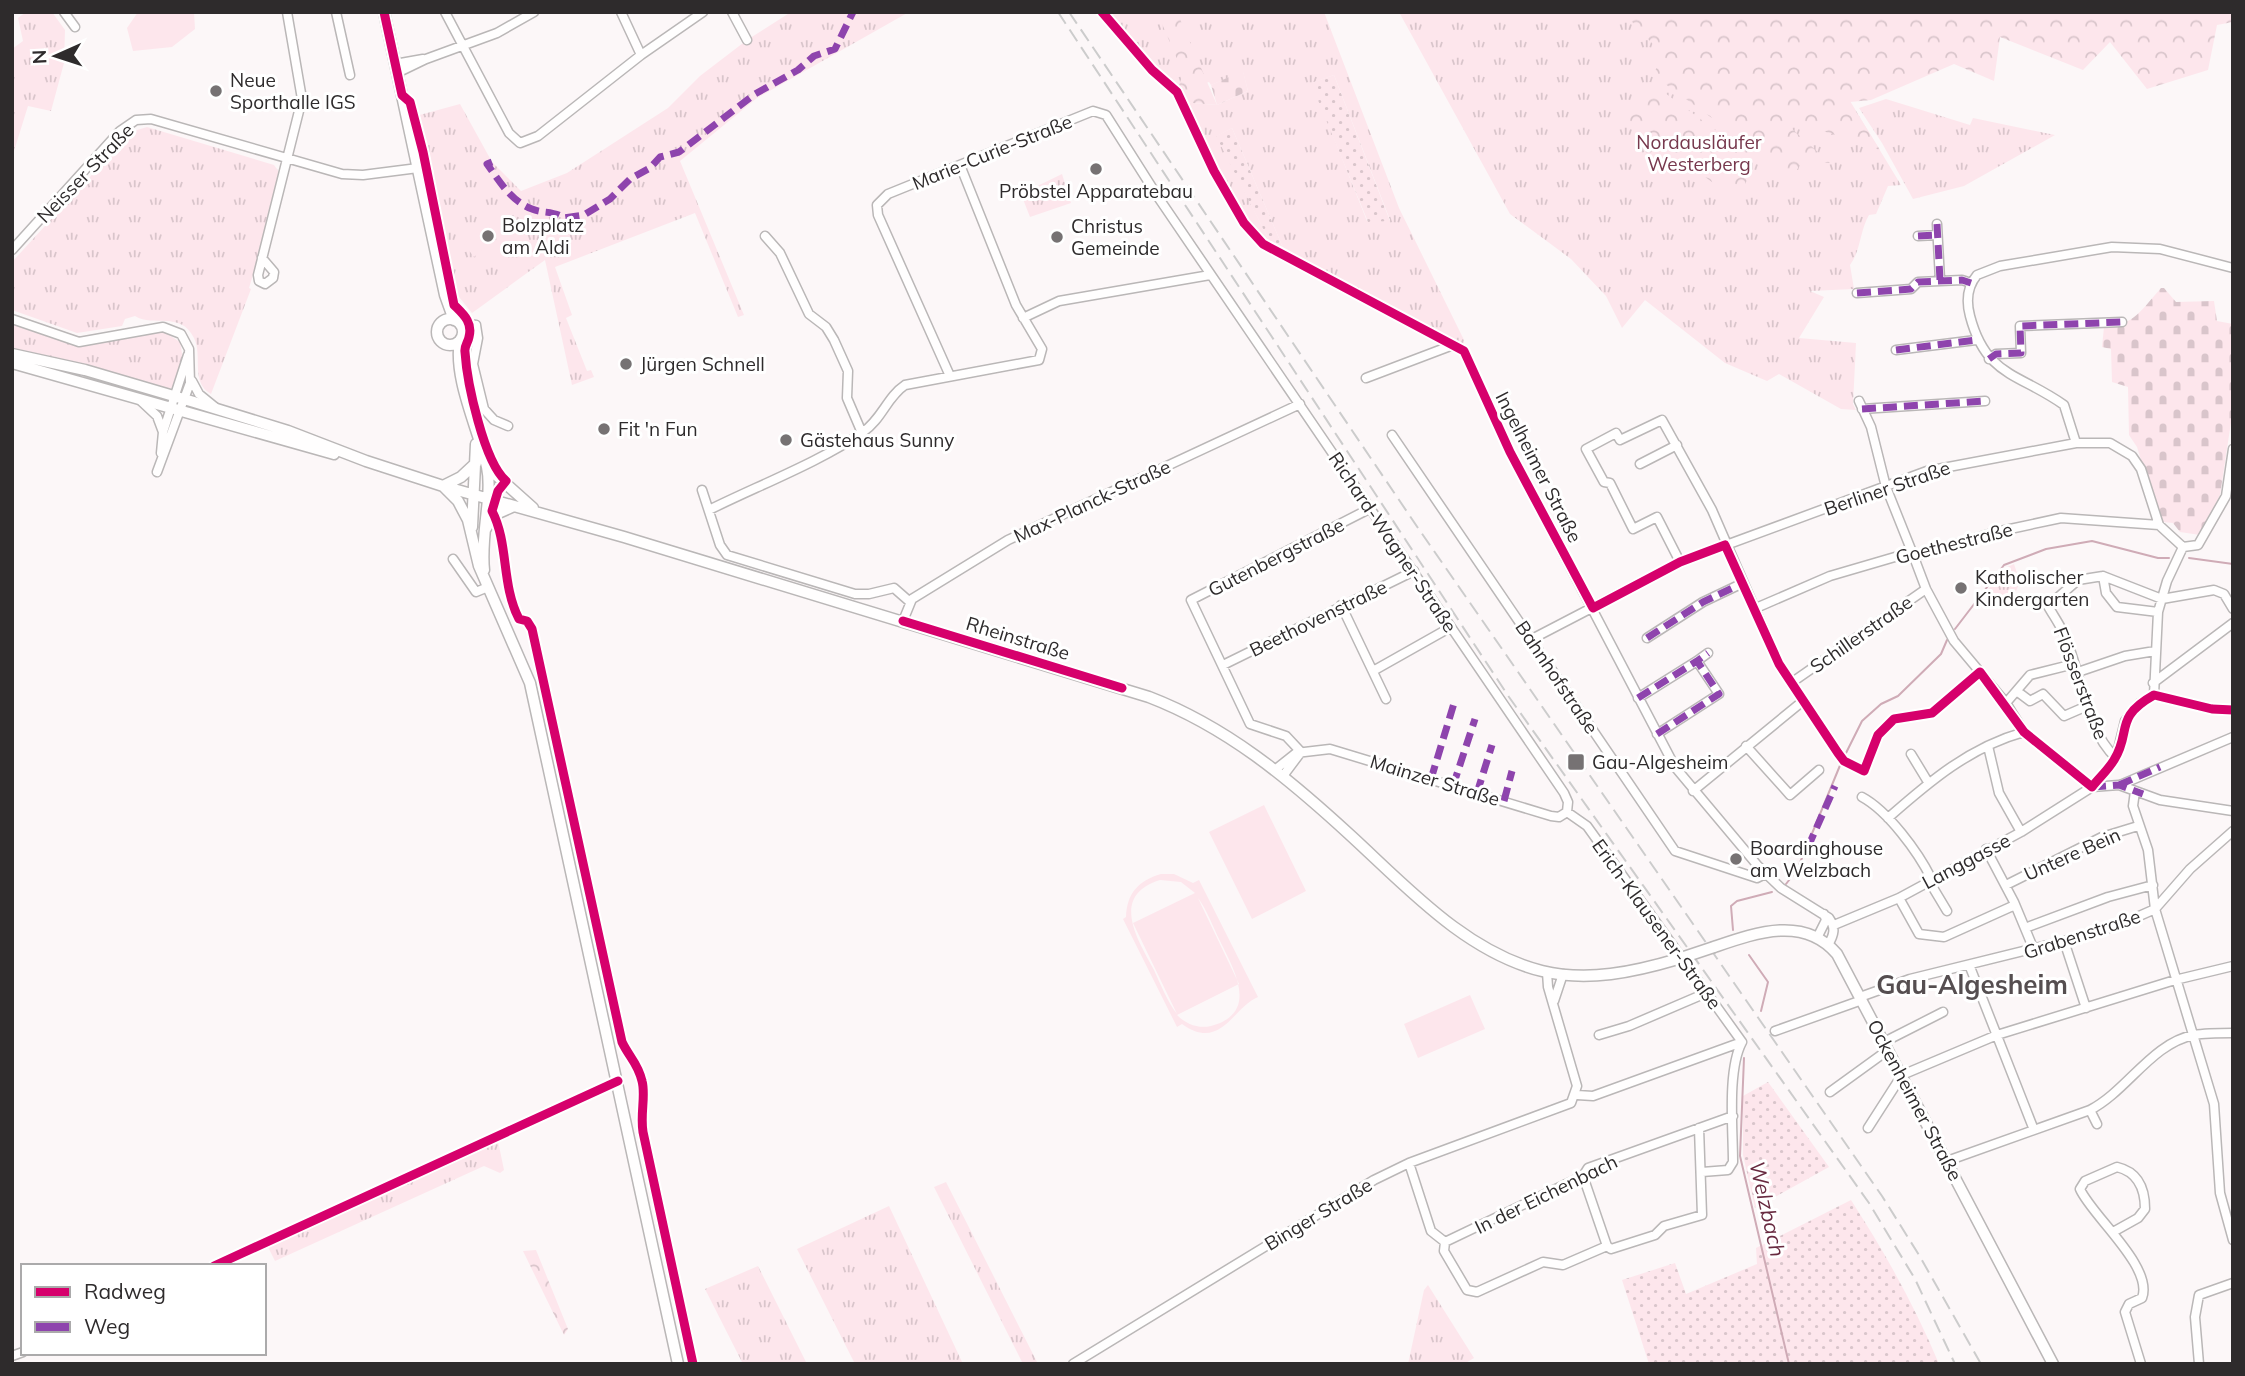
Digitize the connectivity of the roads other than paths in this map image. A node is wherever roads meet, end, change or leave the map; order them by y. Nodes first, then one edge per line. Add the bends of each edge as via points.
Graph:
1 (64, 12) edge
2 (287, 12) edge
3 (337, 12) edge
4 (384, 12) edge
5 (445, 12) edge
6 (534, 12) edge
7 (621, 12) edge
8 (703, 12) edge
9 (732, 12) edge
10 (75, 27) dead end
11 (747, 40) dead end
12 (463, 46) junction
13 (641, 55) junction
14 (396, 69) junction
15 (350, 75) dead end
16 (288, 161) junction
17 (960, 165) junction
18 (418, 168) junction
19 (1937, 224) dead end
20 (1937, 235) junction
21 (765, 236) dead end
22 (1918, 236) dead end
23 (12, 250) edge
24 (262, 258) dead end
25 (2233, 268) edge
26 (1210, 275) junction
27 (1940, 281) junction
28 (1971, 283) junction
29 (1857, 293) dead end
30 (1023, 318) junction
31 (12, 319) edge
32 (2122, 322) dead end
33 (456, 327) junction
34 (1976, 340) junction
35 (449, 344) junction
36 (1896, 350) dead end
37 (189, 352) junction
38 (12, 354) edge
39 (1989, 359) junction
40 (460, 361) junction
41 (12, 363) edge
42 (950, 376) junction
43 (191, 378) junction
44 (1366, 378) dead end
45 (180, 398) junction
46 (137, 399) junction
47 (1985, 401) dead end
48 (1300, 404) junction
49 (176, 410) junction
50 (218, 410) junction
51 (508, 426) dead end
52 (163, 432) junction
53 (862, 433) junction
54 (1392, 435) dead end
55 (477, 437) junction
56 (2076, 443) junction
57 (1677, 445) junction
58 (2233, 449) edge
59 (366, 461) junction
60 (476, 463) junction
61 (1640, 464) dead end
62 (488, 468) junction
63 (443, 486) junction
64 (1886, 487) junction
65 (702, 490) dead end
66 (475, 494) junction
67 (2229, 497) edge
68 (487, 498) junction
69 (514, 506) junction
70 (1371, 508) junction
71 (709, 510) junction
72 (540, 512) junction
73 (2160, 525) junction
74 (471, 531) junction
75 (482, 537) junction
76 (1725, 545) junction
77 (2183, 547) junction
78 (1912, 552) junction
79 (453, 559) dead end
80 (1680, 562) junction
81 (1414, 571) junction
82 (2103, 576) junction
83 (1743, 583) junction
84 (488, 587) junction
85 (1926, 589) junction
86 (2162, 599) junction
87 (910, 602) junction
88 (1341, 605) junction
89 (1593, 608) junction
90 (1756, 608) junction
91 (2233, 609) edge
92 (2158, 612) junction
93 (903, 621) junction
94 (2233, 623) edge
95 (1451, 627) junction
96 (1647, 638) dead end
97 (1530, 640) junction
98 (2155, 651) junction
99 (1709, 653) dead end
100 (1697, 660) junction
101 (1223, 665) junction
102 (2076, 668) junction
103 (1373, 671) junction
104 (1791, 683) junction
105 (2153, 683) junction
106 (2018, 692) junction
107 (2154, 695) junction
108 (1638, 698) junction
109 (1386, 699) dead end
110 (1802, 701) junction
111 (2006, 703) junction
112 (2087, 706) junction
113 (2233, 710) edge
114 (2025, 732) junction
115 (1657, 734) junction
116 (2233, 737) edge
117 (1746, 746) junction
118 (1988, 746) junction
119 (1301, 752) junction
120 (1838, 753) dead end
121 (1911, 754) dead end
122 (2116, 758) junction
123 (1819, 770) dead end
124 (1279, 773) junction
125 (1928, 782) junction
126 (2119, 785) junction
127 (2092, 787) junction
128 (2135, 790) junction
129 (1693, 791) junction
130 (1862, 797) dead end
131 (2233, 811) edge
132 (1567, 812) junction
133 (1888, 818) junction
134 (2138, 826) junction
135 (2233, 831) edge
136 (2021, 832) junction
137 (1986, 849) junction
138 (1765, 874) junction
139 (1930, 879) junction
140 (2006, 884) junction
141 (2153, 885) junction
142 (1899, 898) junction
143 (2015, 905) junction
144 (2155, 909) junction
145 (1947, 911) dead end
146 (1824, 914) junction
147 (1834, 925) junction
148 (2025, 928) junction
149 (1817, 938) junction
150 (2064, 941) junction
151 (1828, 945) junction
152 (1714, 947) joint
153 (2034, 950) junction
154 (2233, 966) edge
155 (1970, 967) junction
156 (1547, 972) junction
157 (1563, 974) junction
158 (2175, 980) junction
159 (1706, 993) junction
160 (1861, 998) junction
161 (1554, 1002) junction
162 (2086, 1008) junction
163 (1942, 1012) dead end
164 (1775, 1031) dead end
165 (2233, 1033) edge
166 (1599, 1035) dead end
167 (1997, 1035) junction
168 (2192, 1035) junction
169 (1742, 1042) junction
170 (1886, 1046) junction
171 (1902, 1075) junction
172 (618, 1081) junction
173 (1830, 1092) dead end
174 (1577, 1095) junction
175 (2091, 1110) junction
176 (1733, 1116) junction
177 (2097, 1124) dead end
178 (1699, 1128) junction
179 (1868, 1128) dead end
180 (2034, 1130) junction
181 (1947, 1161) junction
182 (1409, 1163) junction
183 (1702, 1172) junction
184 (1583, 1176) junction
185 (2231, 1226) edge
186 (2113, 1232) junction
187 (2233, 1240) edge
188 (1445, 1242) junction
189 (1606, 1246) junction
190 (218, 1264) edge
191 (2233, 1283) edge
192 (678, 1364) edge
193 (1073, 1364) edge
194 (2053, 1364) edge
195 (2141, 1364) edge
196 (2199, 1364) edge

1 - 10 street
2 - 16 street via 302,99
3 - 15 street
4 - 14 main road
5 - 12 street
6 - 12 street
7 - 13 street
8 - 13 street
9 - 11 street
12 - 13 street via 509,133 520,143 538,136
12 - 14 street
14 - 18 main road
16 - 18 street, Neisser Straße via 363,176
16 - 23 street, Neisser Straße via 151,119 136,120 120,131
16 - 24 street
17 - 26 street, Marie-Curie-Straße via 1100,111
17 - 30 street
17 - 42 street, Marie-Curie-Straße via 888,194 877,205 877,215
18 - 33 main road
19 - 20 street
20 - 22 street
20 - 27 street
21 - 53 street via 780,253 809,314 834,340 848,371 847,398
25 - 28 street via 2160,249 2112,247 1986,269
26 - 30 street via 1059,301
26 - 48 street, Richard-Wagner-Straße
27 - 28 street
27 - 29 street via 1918,282 1911,289
28 - 34 street via 1968,310
30 - 42 street via 1039,344 1039,360
31 - 37 street via 64,339 86,342 170,327 184,337
32 - 39 street via 2020,326 2021,353 1996,354
33 - 35 main road
33 - 35 main road via 438,334
33 - 40 main road
33 - 51 street via 476,325 473,364 484,409
34 - 36 street
34 - 39 street
35 - 40 main road
37 - 43 street
37 - 45 street
38 - 45 main road
39 - 56 street via 2064,405
40 - 55 main road
41 - 46 main road
42 - 53 street via 905,385 894,393 876,423
43 - 45 street
43 - 50 street via 199,394
44 - 89 street, Ingelheimer Straße via 1453,345 1464,351 1510,452
45 - 49 street
45 - 50 main road
46 - 49 main road
46 - 52 street via 157,416
47 - 64 street via 1861,405
48 - 70 street, Richard-Wagner-Straße
48 - 87 street, Max-Planck-Straße via 1008,540
49 - 52 street
49 - 52 street via 158,469
49 - 59 main road
50 - 59 main road
53 - 71 street
54 - 97 street, Bahnhofstraße
55 - 60 main road
55 - 62 main road
56 - 64 street, Berliner Straße via 1927,471
56 - 73 street, Berliner Straße via 2110,443 2132,456
57 - 61 street
57 - 76 street
57 - 80 street via 1662,420 1620,440 1616,433 1586,449 1633,529 1657,517
58 - 67 street
59 - 63 main road, Rheinstraße
60 - 63 main road
60 - 66 main road
62 - 68 main road
62 - 72 main road via 512,493
63 - 66 main road, Rheinstraße
63 - 74 main road via 462,507
64 - 76 street, Berliner Straße
64 - 78 street
65 - 71 street
66 - 68 main road, Rheinstraße
66 - 74 main road
67 - 77 street via 2198,545
68 - 69 main road, Rheinstraße
68 - 75 main road
69 - 72 main road, Rheinstraße
69 - 75 main road via 491,518
70 - 81 street, Richard-Wagner-Straße
70 - 101 street, Gutenbergstraße via 1191,600
71 - 87 street via 720,545 731,557 859,594 894,588
72 - 93 main road, Rheinstraße
73 - 77 street, Berliner Straße
73 - 78 street, Goethestraße via 2061,519 1922,554
74 - 84 main road
75 - 84 main road
76 - 80 street, Berliner Straße
76 - 83 street
77 - 86 street
78 - 85 street
78 - 90 street, Goethestraße via 1830,576
79 - 84 street via 476,592
80 - 89 street, Berliner Straße
81 - 88 street, Beethovenstraße
81 - 95 street, Richard-Wagner-Straße
82 - 86 street
82 - 92 street via 2106,593 2117,607
82 - 102 street, Flösserstraße via 2078,580 2048,606
83 - 90 street
83 - 96 street
84 - 172 main road via 530,683
85 - 104 street, Schillerstraße
85 - 111 street via 1954,641
86 - 91 street via 2214,590 2224,594
86 - 92 street
87 - 93 street
88 - 101 street, Beethovenstraße
88 - 103 street
89 - 97 street
89 - 108 street, Ingelheimer Straße
90 - 104 street
92 - 98 street
93 - 124 main road, Rheinstraße via 1163,702 1223,732
94 - 105 street
95 - 103 street
95 - 132 street, Richard-Wagner-Straße via 1564,793
97 - 138 street, Bahnhofstraße via 1675,851 1754,877
98 - 102 street
98 - 105 street
99 - 100 street
100 - 108 street
100 - 115 street via 1719,694
101 - 119 street, Gutenbergstraße via 1250,724 1286,736
102 - 106 street via 2030,675
102 - 112 street, Flösserstraße
103 - 109 street
104 - 110 street, Schillerstraße
105 - 107 street
106 - 111 street
106 - 112 street via 2030,701 2043,694 2064,716
107 - 113 street
107 - 122 street via 2125,721
108 - 115 street, Ingelheimer Straße
110 - 117 street, Schillerstraße
110 - 120 street
111 - 114 street
112 - 122 street, Flösserstraße via 2107,750
114 - 118 street
114 - 127 street
115 - 129 street, Ingelheimer Straße
116 - 126 street
117 - 123 street via 1790,796
117 - 129 street, Schillerstraße
118 - 125 street
118 - 136 street via 1998,793
119 - 124 street via 1291,755
119 - 132 street, Mainzer Straße via 1330,749 1551,816
121 - 125 street
122 - 127 street
124 - 156 main road, Rheinstraße via 1465,934 1500,955
125 - 133 street
126 - 127 street
126 - 128 street
127 - 136 street, Langgasse
128 - 131 street via 2160,800
128 - 134 street
129 - 138 street, Ingelheimer Straße
130 - 133 street
132 - 159 street, Erich-Klausener-Straße via 1587,826
133 - 139 street via 1920,856
134 - 140 street, Untere Bein via 2102,837
134 - 141 street via 2148,850
135 - 144 street, Grabenstraße via 2190,869
136 - 137 street, Langgasse
137 - 139 street, Langgasse
137 - 140 street
138 - 146 street
139 - 142 street, Langgasse
139 - 145 street
140 - 143 street
141 - 144 street
141 - 148 street
142 - 143 street via 1919,934 1944,937
142 - 147 street, Langgasse
143 - 148 street
144 - 150 street, Grabenstraße
144 - 158 street
146 - 147 street
146 - 149 street via 1826,920
147 - 151 street
148 - 153 street
149 - 151 main road, Ockenheimer Straße
149 - 152 main road, Ockenheimer Straße via 1770,930
150 - 153 street, Grabenstraße
150 - 162 street
151 - 160 main road, Ockenheimer Straße
152 - 157 main road, Rheinstraße, bridge via 1610,975
153 - 155 street, Grabenstraße
154 - 158 street
155 - 160 street, Grabenstraße via 1910,979
155 - 167 street
156 - 157 main road, Rheinstraße
156 - 161 street
157 - 161 street
158 - 162 street
158 - 168 street
159 - 166 street
159 - 169 street, Erich-Klausener-Straße
160 - 164 street, Grabenstraße
160 - 170 main road, Ockenheimer Straße
161 - 174 street
162 - 167 street
163 - 170 street
165 - 168 street
167 - 171 street
167 - 180 street
168 - 175 street via 2162,1051
168 - 185 street via 2214,1104 2220,1193
169 - 174 street, Binger Straße via 1593,1096
169 - 176 street via 1737,1052
170 - 171 main road, Ockenheimer Straße
170 - 173 street
171 - 179 street
171 - 181 main road, Ockenheimer Straße
172 - 190 street
172 - 192 main road
174 - 182 street, Binger Straße via 1568,1105
175 - 177 street
175 - 180 street
176 - 178 street, In der Eichenbach
176 - 183 street via 1734,1162 1728,1170
178 - 183 street
178 - 184 street, In der Eichenbach via 1588,1168
180 - 181 street
181 - 194 main road, Ockenheimer Straße
182 - 188 street via 1431,1231
182 - 193 street, Binger Straße via 1353,1191
183 - 189 street via 1702,1215 1664,1226 1655,1235 1611,1249
184 - 188 street, In der Eichenbach
184 - 189 street
185 - 187 street
186 - 186 street via 2145,1209 2140,1184 2129,1171 2117,1167 2085,1181 2080,1189
186 - 195 street via 2144,1290 2142,1298 2129,1304 2125,1312
188 - 189 street via 1444,1251 1467,1290 1477,1292 1543,1262 1563,1265
191 - 196 street via 2199,1295 2195,1318

